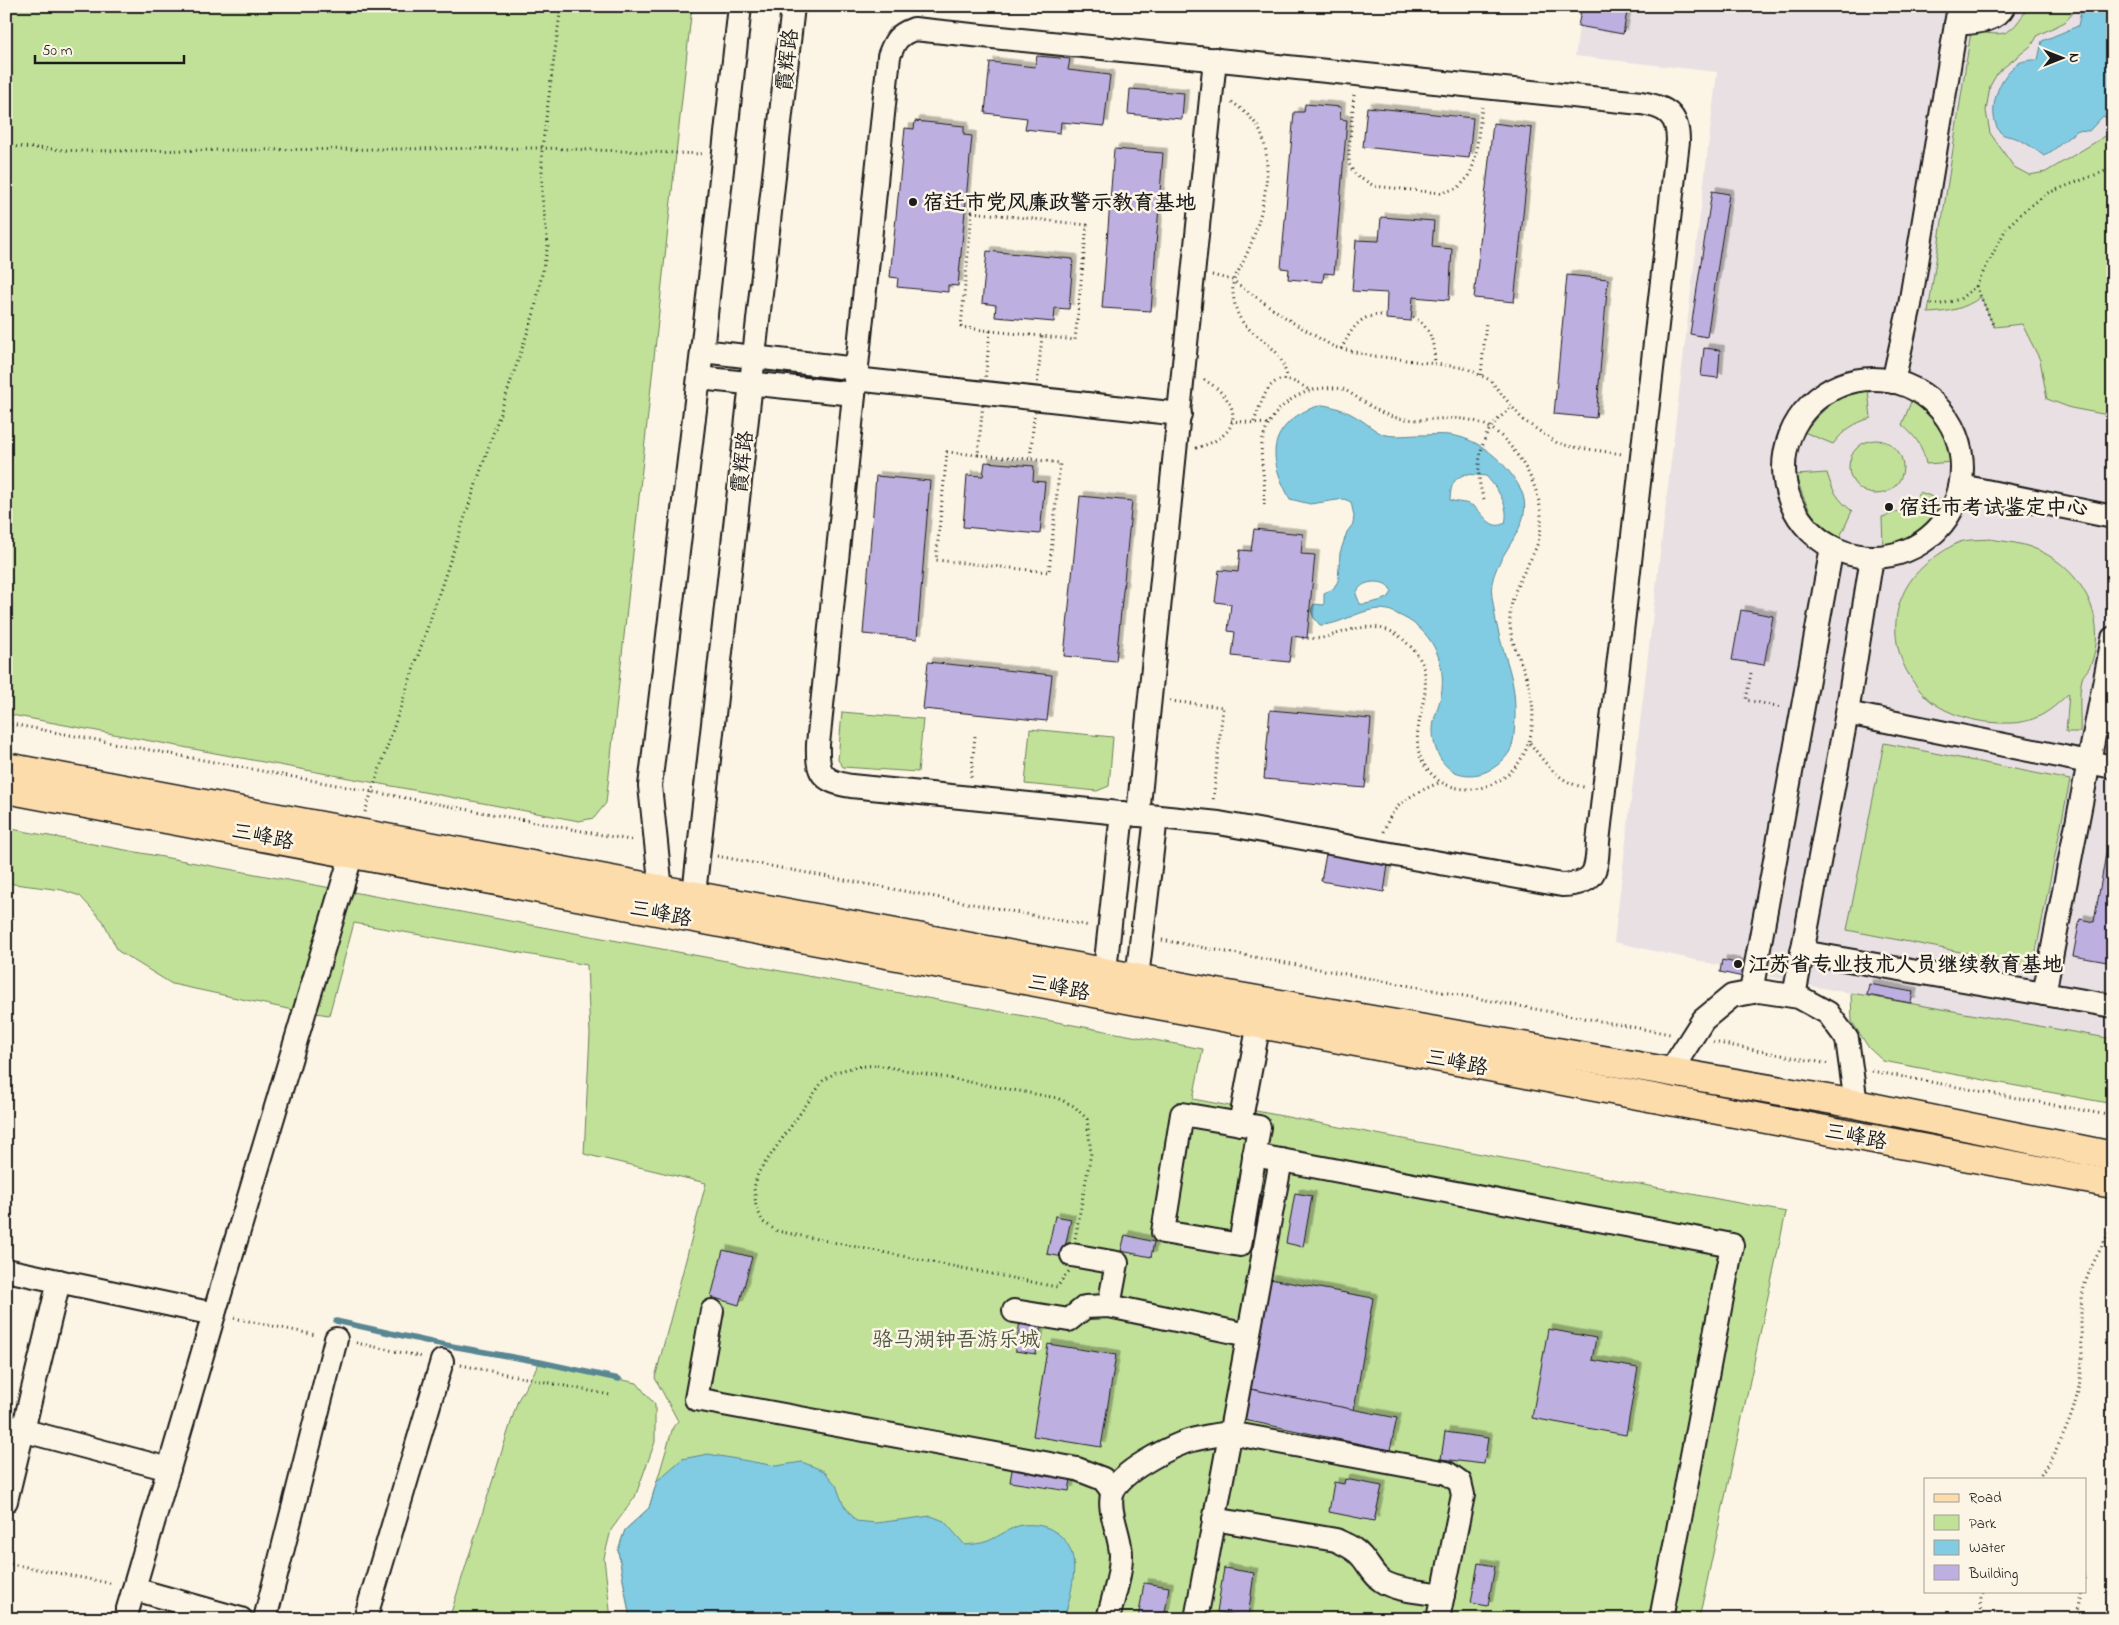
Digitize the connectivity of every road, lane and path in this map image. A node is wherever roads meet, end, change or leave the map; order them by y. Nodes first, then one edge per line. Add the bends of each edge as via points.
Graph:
1 (561, 6) edge
2 (740, 6) edge
3 (793, 6) edge
4 (2004, 6) edge
5 (1958, 15) edge
6 (1215, 59) junction
7 (1356, 74) junction
8 (1485, 87) junction
9 (1232, 102) dead end
10 (6, 146) edge
11 (542, 148) junction
12 (724, 155) junction
13 (2113, 168) edge
14 (1194, 273) junction
15 (1232, 280) junction
16 (1976, 286) junction
17 (1910, 305) junction
18 (1383, 315) dead end
19 (1414, 317) dead end
20 (1486, 323) dead end
21 (1994, 327) dead end
22 (990, 330) dead end
23 (1042, 336) dead end
24 (1341, 349) junction
25 (702, 351) junction
26 (754, 357) junction
27 (1435, 363) junction
28 (1481, 376) junction
29 (699, 378) junction
30 (1202, 378) dead end
31 (1288, 379) junction
32 (855, 381) junction
33 (1894, 382) junction
34 (751, 383) junction
35 (1309, 390) junction
36 (1512, 406) junction
37 (1180, 414) junction
38 (1232, 421) junction
39 (1254, 422) junction
40 (1269, 424) junction
41 (1491, 428) junction
42 (1195, 448) dead end
43 (978, 455) dead end
44 (1642, 457) junction
45 (1030, 459) dead end
46 (1961, 486) junction
47 (1484, 499) dead end
48 (1264, 505) dead end
49 (2113, 517) edge
50 (1832, 547) junction
51 (1872, 558) junction
52 (1300, 638) dead end
53 (2113, 638) edge
54 (1751, 673) dead end
55 (1150, 699) junction
56 (1802, 711) junction
57 (1847, 713) junction
58 (6, 723) edge
59 (975, 736) dead end
60 (1530, 742) junction
61 (2089, 762) junction
62 (6, 767) edge
63 (2113, 767) edge
64 (1441, 782) junction
65 (6, 789) edge
66 (1604, 790) junction
67 (372, 792) junction
68 (970, 798) junction
69 (1139, 815) junction
70 (1210, 822) junction
71 (355, 843) junction
72 (656, 845) junction
73 (1379, 851) junction
74 (698, 853) junction
75 (660, 901) junction
76 (692, 907) junction
77 (1109, 930) junction
78 (1142, 936) junction
79 (1802, 952) junction
80 (1104, 984) junction
81 (1135, 990) junction
82 (1751, 992) junction
83 (2044, 994) junction
84 (1794, 996) junction
85 (2113, 1006) edge
86 (1261, 1013) junction
87 (1691, 1038) junction
88 (1851, 1068) junction
89 (1670, 1072) junction
90 (1856, 1104) junction
91 (2113, 1116) edge
92 (1240, 1124) junction
93 (1254, 1155) junction
94 (2113, 1156) edge
95 (1281, 1160) junction
96 (2113, 1184) edge
97 (2113, 1226) edge
98 (1072, 1255) junction
99 (6, 1270) edge
100 (59, 1281) junction
101 (1109, 1306) junction
102 (712, 1311) dead end
103 (1014, 1311) dead end
104 (214, 1314) junction
105 (1248, 1335) junction
106 (336, 1339) junction
107 (442, 1360) junction
108 (610, 1394) dead end
109 (15, 1428) edge
110 (1230, 1434) junction
111 (169, 1469) junction
112 (2039, 1478) edge
113 (1113, 1492) junction
114 (6, 1502) edge
115 (1214, 1519) junction
116 (6, 1563) edge
117 (134, 1589) junction
118 (1985, 1592) edge
119 (2082, 1592) edge
120 (1443, 1595) junction
121 (126, 1619) edge
122 (241, 1619) edge
123 (265, 1619) edge
124 (365, 1619) edge
125 (1108, 1619) edge
126 (1196, 1619) edge
127 (1438, 1619) edge
128 (1661, 1619) edge
129 (1982, 1619) edge
130 (2075, 1619) edge

1 - 11 path
2 - 12 street
3 - 26 street, 霞辉路
4 - 5 street via 2002,12 1986,20
5 - 17 street
6 - 7 street
6 - 14 street
6 - 32 street via 932,30 914,29 902,34 889,56
7 - 8 street
7 - 8 path via 1349,149 1349,164 1355,175 1374,186 1440,193 1458,188 1470,176
8 - 44 street via 1658,106 1674,119 1678,128
9 - 15 path via 1246,112 1258,128 1266,151 1263,203 1245,258
10 - 11 path via 80,151
11 - 12 path
11 - 67 path via 542,196 548,245 534,313
12 - 25 street
13 - 16 path via 2048,194 2024,211 2007,228
14 - 15 path
14 - 37 street
15 - 24 path via 1292,322
15 - 31 path via 1239,317 1246,328 1282,360
16 - 17 path via 1960,299 1941,304
16 - 21 path
17 - 33 street
18 - 24 path via 1370,315 1361,320
19 - 27 path via 1430,333
20 - 28 path
22 - 23 path
24 - 27 path
25 - 26 street
25 - 29 street
26 - 32 street
26 - 34 street, 霞辉路
27 - 28 path via 1466,368
28 - 36 path via 1490,380
29 - 34 street
29 - 72 street via 650,786
30 - 38 path via 1226,396 1231,404
31 - 35 path
31 - 39 path via 1270,386
32 - 34 street
32 - 37 street
32 - 68 street via 817,763 823,775 833,783
33 - 46 street via 1911,386 1935,404 1953,427 1962,456
33 - 50 street via 1882,378 1853,380 1825,392 1803,412 1788,438 1783,467 1788,496 1801,522
34 - 74 street, 霞辉路
35 - 40 path via 1278,410
35 - 41 path via 1343,389 1393,417 1452,417
36 - 41 path
36 - 44 path via 1524,420 1557,443
37 - 55 street
38 - 39 path
38 - 42 path via 1220,439
39 - 40 path
40 - 48 path via 1261,456
41 - 47 path via 1479,465
41 - 60 path via 1506,441 1524,466 1540,503 1540,536 1519,579 1510,613 1512,644 1529,684 1533,711
43 - 45 path
44 - 66 street
46 - 49 street
46 - 51 street via 1950,513 1932,536 1907,552
50 - 51 street via 1849,555
50 - 56 street
51 - 57 street
52 - 64 path via 1320,638 1360,626 1373,627 1401,637 1414,650 1423,662 1427,677 1417,732 1418,750 1421,761
53 - 61 street
54 - 56 path via 1746,700
55 - 69 street
55 - 70 path via 1223,707
56 - 82 street
57 - 61 street
57 - 79 street
58 - 67 path
59 - 68 path
60 - 64 path via 1520,764 1494,784 1477,789 1458,788
60 - 66 path via 1544,762 1569,783
61 - 63 street
61 - 83 street
62 - 71 main road, 三峰路
64 - 73 path via 1410,795 1397,807 1386,824
65 - 71 main road, 三峰路
66 - 73 street via 1597,862 1590,878 1578,884 1562,885
67 - 71 path
67 - 72 path
68 - 69 street
69 - 70 street
69 - 77 street
69 - 78 street
70 - 73 street
71 - 75 main road, 三峰路
71 - 104 street
72 - 75 street
74 - 76 street, 霞辉路
74 - 77 path
75 - 76 main road, 三峰路
76 - 80 main road, 三峰路
77 - 80 street
78 - 81 street
78 - 87 path
79 - 83 street
79 - 84 street
80 - 81 main road, 三峰路
81 - 86 main road, 三峰路
82 - 84 street
82 - 87 street via 1732,996 1702,1020
83 - 85 street
84 - 88 street via 1828,1013 1847,1038
86 - 89 main road, 三峰路
86 - 92 street
86 - 96 main road, 三峰路
87 - 88 path
87 - 89 street
88 - 90 street
88 - 91 path
89 - 90 main road, 三峰路
90 - 94 main road, 三峰路
92 - 93 street via 1259,1127
92 - 93 street via 1182,1114 1163,1232 1240,1245
93 - 95 street
95 - 105 street
95 - 128 street via 1732,1245
97 - 112 path via 2087,1278 2083,1294 2080,1315 2082,1360 2074,1406 2064,1436
98 - 98 path via 1069,1271 1057,1286 778,1231 763,1222 756,1206 754,1188 758,1173 823,1081 836,1072 876,1065 1057,1098 1074,1106 1087,1118 1090,1134 1091,1152
98 - 101 street via 1117,1263
99 - 100 street
100 - 104 street
100 - 109 street
101 - 103 street via 1085,1307 1069,1320
101 - 105 street
102 - 113 street via 696,1400 1077,1468 1103,1479
104 - 106 path
104 - 111 street
105 - 110 street
106 - 107 path
106 - 123 street
107 - 108 path
107 - 124 street
109 - 111 street
109 - 114 street
110 - 113 street via 1184,1442 1124,1476
110 - 115 street
110 - 120 street via 1447,1474 1460,1482 1463,1495
111 - 117 street
113 - 125 street via 1112,1511 1120,1536 1121,1555
115 - 120 street via 1336,1540 1351,1546 1362,1556 1382,1582
115 - 126 street
116 - 117 path
117 - 121 street
117 - 122 street
118 - 129 path via 1981,1601
119 - 130 path
120 - 127 street

